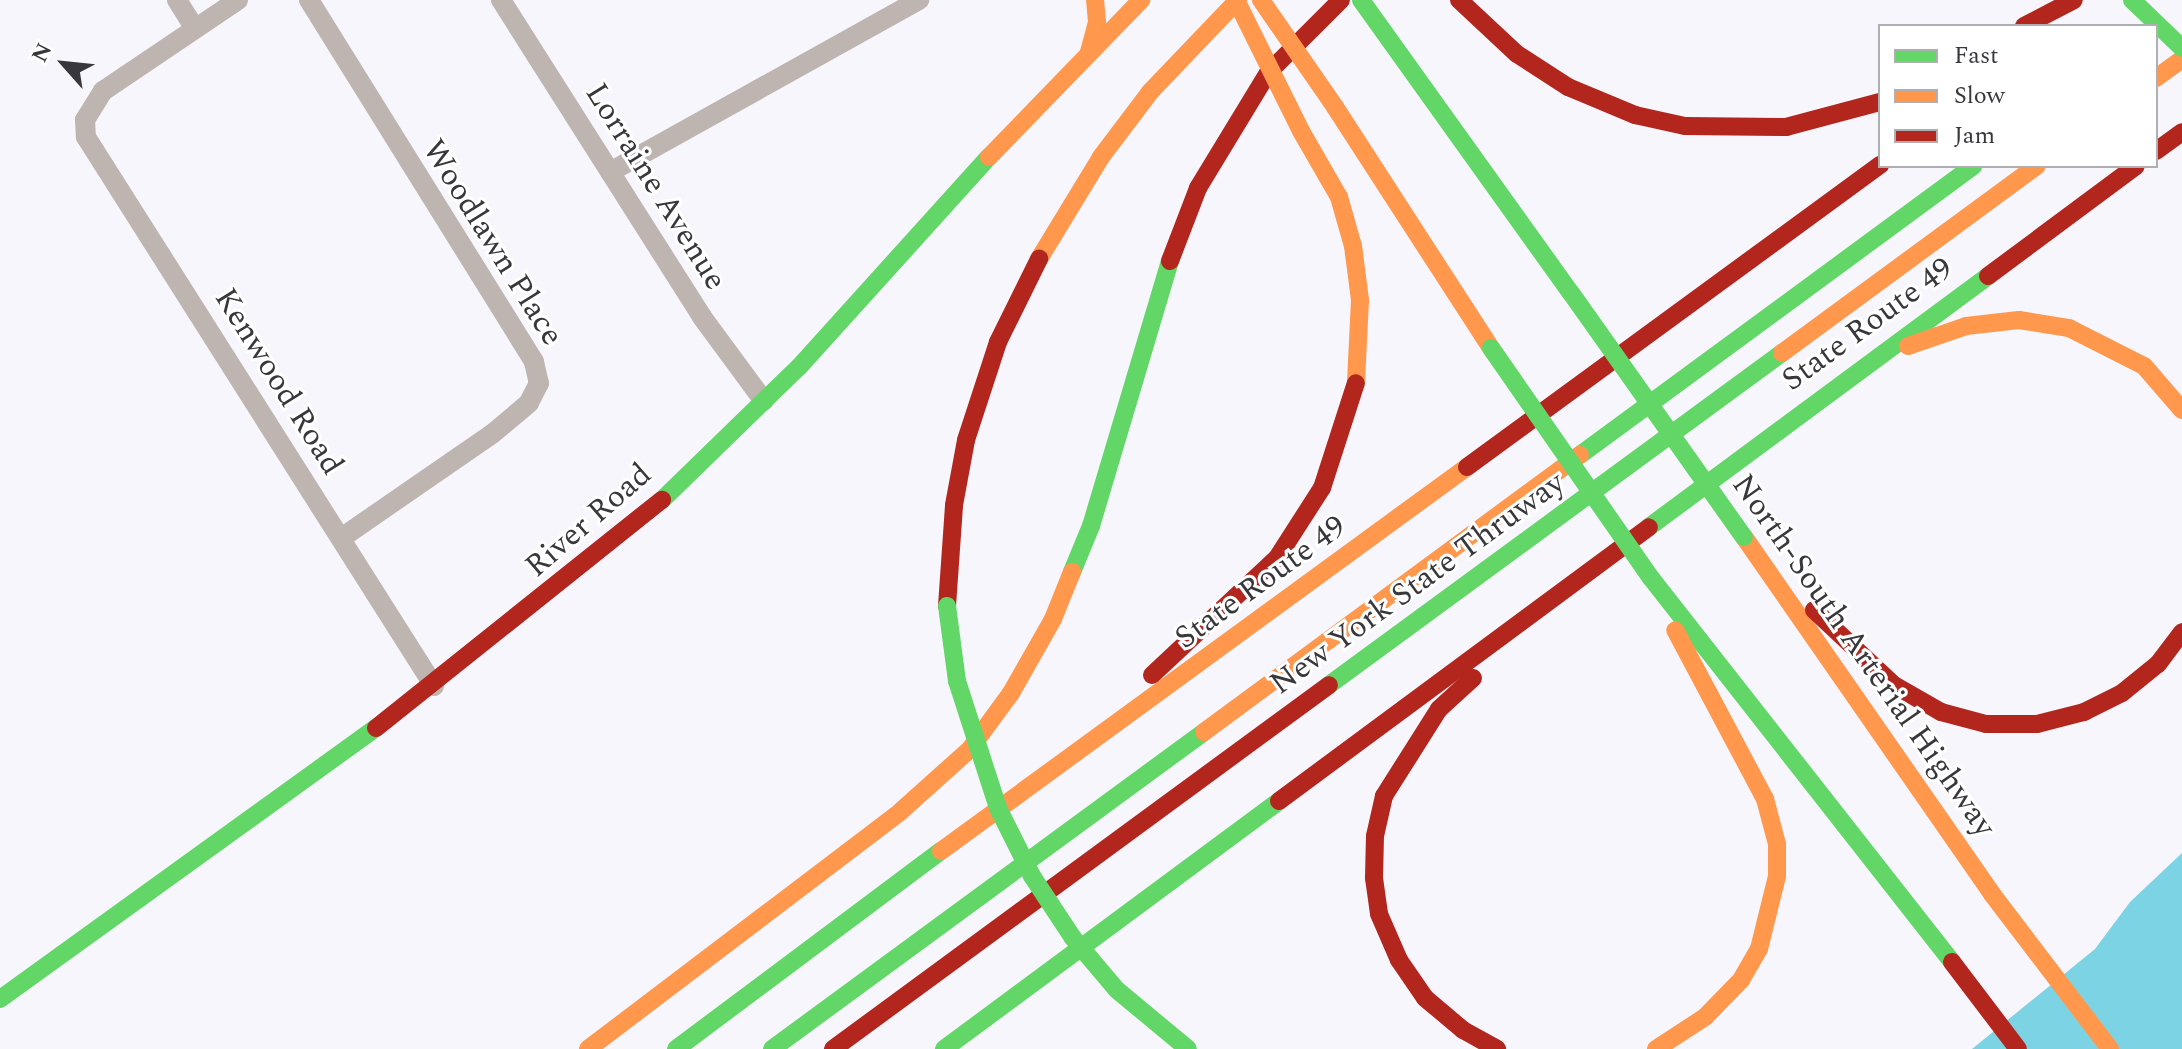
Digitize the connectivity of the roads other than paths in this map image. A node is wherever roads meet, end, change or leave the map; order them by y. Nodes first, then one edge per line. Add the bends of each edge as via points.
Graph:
1 (177, 0) edge
2 (238, 0) edge
3 (309, 0) edge
4 (501, 0) edge
5 (919, 0) edge
6 (1095, 0) edge
7 (1141, 0) edge
8 (1237, 0) edge
9 (1261, 0) edge
10 (1341, 0) edge
11 (1361, 0) edge
12 (1459, 0) edge
13 (2074, 0) edge
14 (2132, 0) edge
15 (2093, 9) dead end
16 (2182, 13) edge
17 (2028, 24) edge
18 (2072, 24) edge
19 (2157, 24) edge
20 (2158, 25) edge
21 (194, 27) junction
22 (2158, 31) edge
23 (2182, 48) edge
24 (1089, 52) junction
25 (2182, 59) edge
26 (2158, 77) edge
27 (1878, 103) edge
28 (2182, 132) edge
29 (2158, 150) edge
30 (1878, 166) edge
31 (1970, 168) edge
32 (2034, 168) edge
33 (2133, 168) edge
34 (610, 172) junction
35 (1876, 356) junction
36 (764, 401) junction
37 (2182, 410) edge
38 (1744, 537) junction
39 (341, 538) junction
40 (1597, 560) junction
41 (1651, 578) junction
42 (2182, 632) edge
43 (434, 686) junction
44 (1036, 783) junction
45 (0, 999) edge
46 (588, 1049) edge
47 (676, 1049) edge
48 (772, 1049) edge
49 (833, 1049) edge
50 (944, 1049) edge
51 (1188, 1049) edge
52 (1497, 1049) edge
53 (1656, 1049) edge
54 (2018, 1049) edge
55 (2110, 1049) edge

1 - 21 street
2 - 21 street
3 - 39 street, Woodlawn Place via 534,362 539,383 529,403 492,434
4 - 34 street, Lorraine Avenue
5 - 34 street
6 - 24 main road via 1097,22
7 - 24 main road, River Road
8 - 44 main road, bridge via 1339,197 1360,300 1357,380 1338,449 1301,524 1277,558
8 - 51 main road, bridge via 1151,91 1101,157 1045,247 998,342 966,440 954,505 947,606 957,681 998,808 1040,888 1117,990
9 - 41 main road, bridge
10 - 46 main road via 1268,73 1198,188 1173,249 1091,526 1053,619 1011,693 970,749 901,811
11 - 38 main road, North-South Arterial Highway, bridge
12 - 27 main road via 1517,54 1568,87 1635,115 1685,126 1786,127
13 - 17 main road
14 - 19 main road, bridge
15 - 18 main road
16 - 22 main road
20 - 23 main road, bridge
21 - 39 street, Kenwood Road via 103,91 90,106 86,137
24 - 36 main road, River Road
25 - 26 main road
28 - 29 main road
30 - 44 main road, State Route 49
31 - 48 main road, New York State Thruway
32 - 49 main road, New York State Thruway
33 - 35 main road, State Route 49
34 - 36 street, Lorraine Avenue via 702,317
35 - 37 main road via 1966,326 2019,320 2069,328 2144,366
35 - 40 main road, State Route 49
36 - 43 main road, River Road via 661,501
38 - 42 main road via 1894,685 1941,712 1986,724 2037,724 2084,712 2122,693 2158,664
38 - 55 main road, North-South Arterial Highway via 1992,894
39 - 43 street, Kenwood Road
40 - 50 main road, State Route 49
40 - 52 main road via 1439,709 1384,796 1375,836 1379,914 1399,960 1425,998 1463,1030
41 - 53 main road via 1700,685 1765,799 1777,844 1772,909 1753,960 1705,1017
41 - 54 main road
43 - 45 main road, River Road
44 - 47 main road, State Route 49

